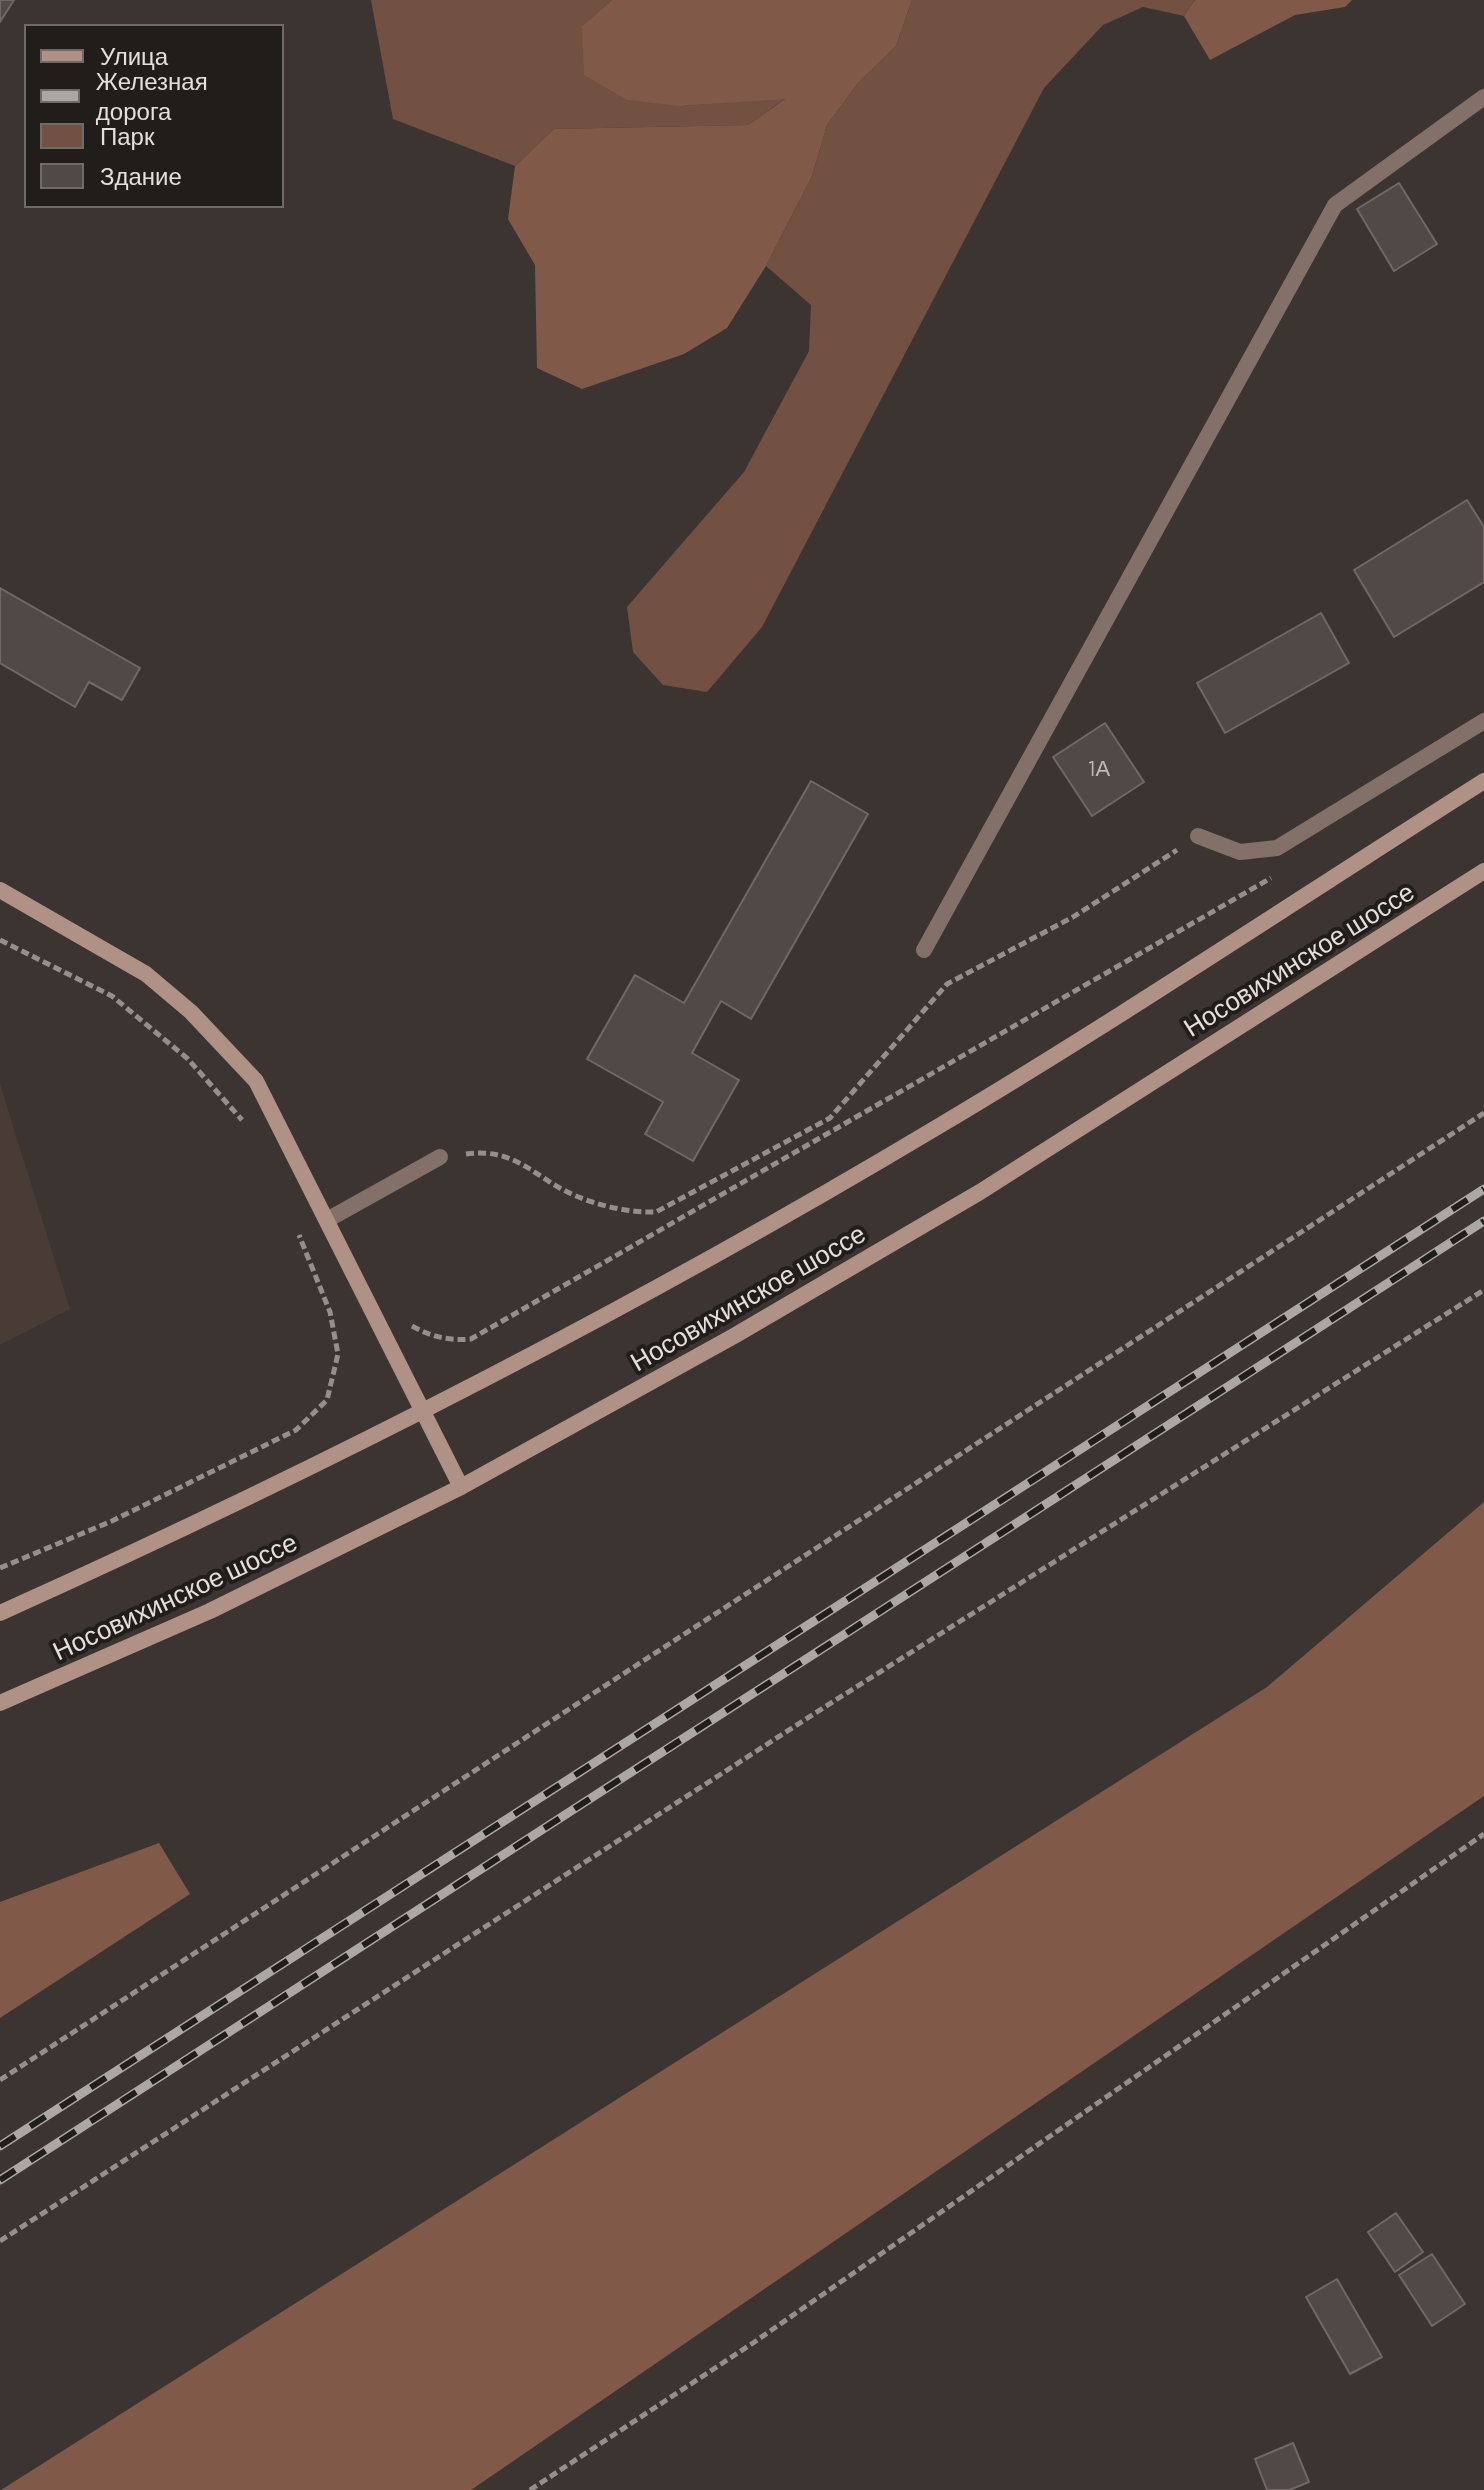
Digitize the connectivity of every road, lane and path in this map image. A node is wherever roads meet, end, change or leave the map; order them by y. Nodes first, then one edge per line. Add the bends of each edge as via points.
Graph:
1 (1484, 97) edge
2 (1484, 721) edge
3 (1484, 781) edge
4 (1198, 836) joint
5 (1484, 871) edge
6 (1274, 877) dead end
7 (0, 890) edge
8 (0, 940) edge
9 (924, 950) dead end
10 (1484, 1113) edge
11 (244, 1123) dead end
12 (440, 1157) joint
13 (327, 1220) junction
14 (296, 1228) dead end
15 (1484, 1290) edge
16 (405, 1323) dead end
17 (425, 1411) junction
18 (461, 1487) junction
19 (0, 1568) edge
20 (0, 1613) edge
21 (0, 1703) edge
22 (1484, 1834) edge
23 (0, 2080) edge
24 (0, 2241) edge
25 (530, 2490) edge

1 - 9 street via 1335,205
2 - 4 street via 1277,848 1240,852
3 - 17 main road, Носовихинское шоссе via 935,1128
4 - 12 path via 1073,917 947,984 830,1118 656,1212 635,1213 574,1196 525,1163 483,1152
5 - 18 main road, Носовихинское шоссе via 980,1192
6 - 16 path via 471,1339 429,1336
7 - 13 main road via 146,974 191,1012 256,1081
8 - 11 path via 112,996 188,1059
10 - 23 path
12 - 13 street
13 - 17 main road
14 - 19 path via 330,1312 338,1354 327,1400 296,1430 112,1521
15 - 24 path via 837,1699
17 - 18 main road
17 - 20 main road, Носовихинское шоссе via 182,1531
18 - 21 main road, Носовихинское шоссе via 210,1611
22 - 25 path via 753,2343

